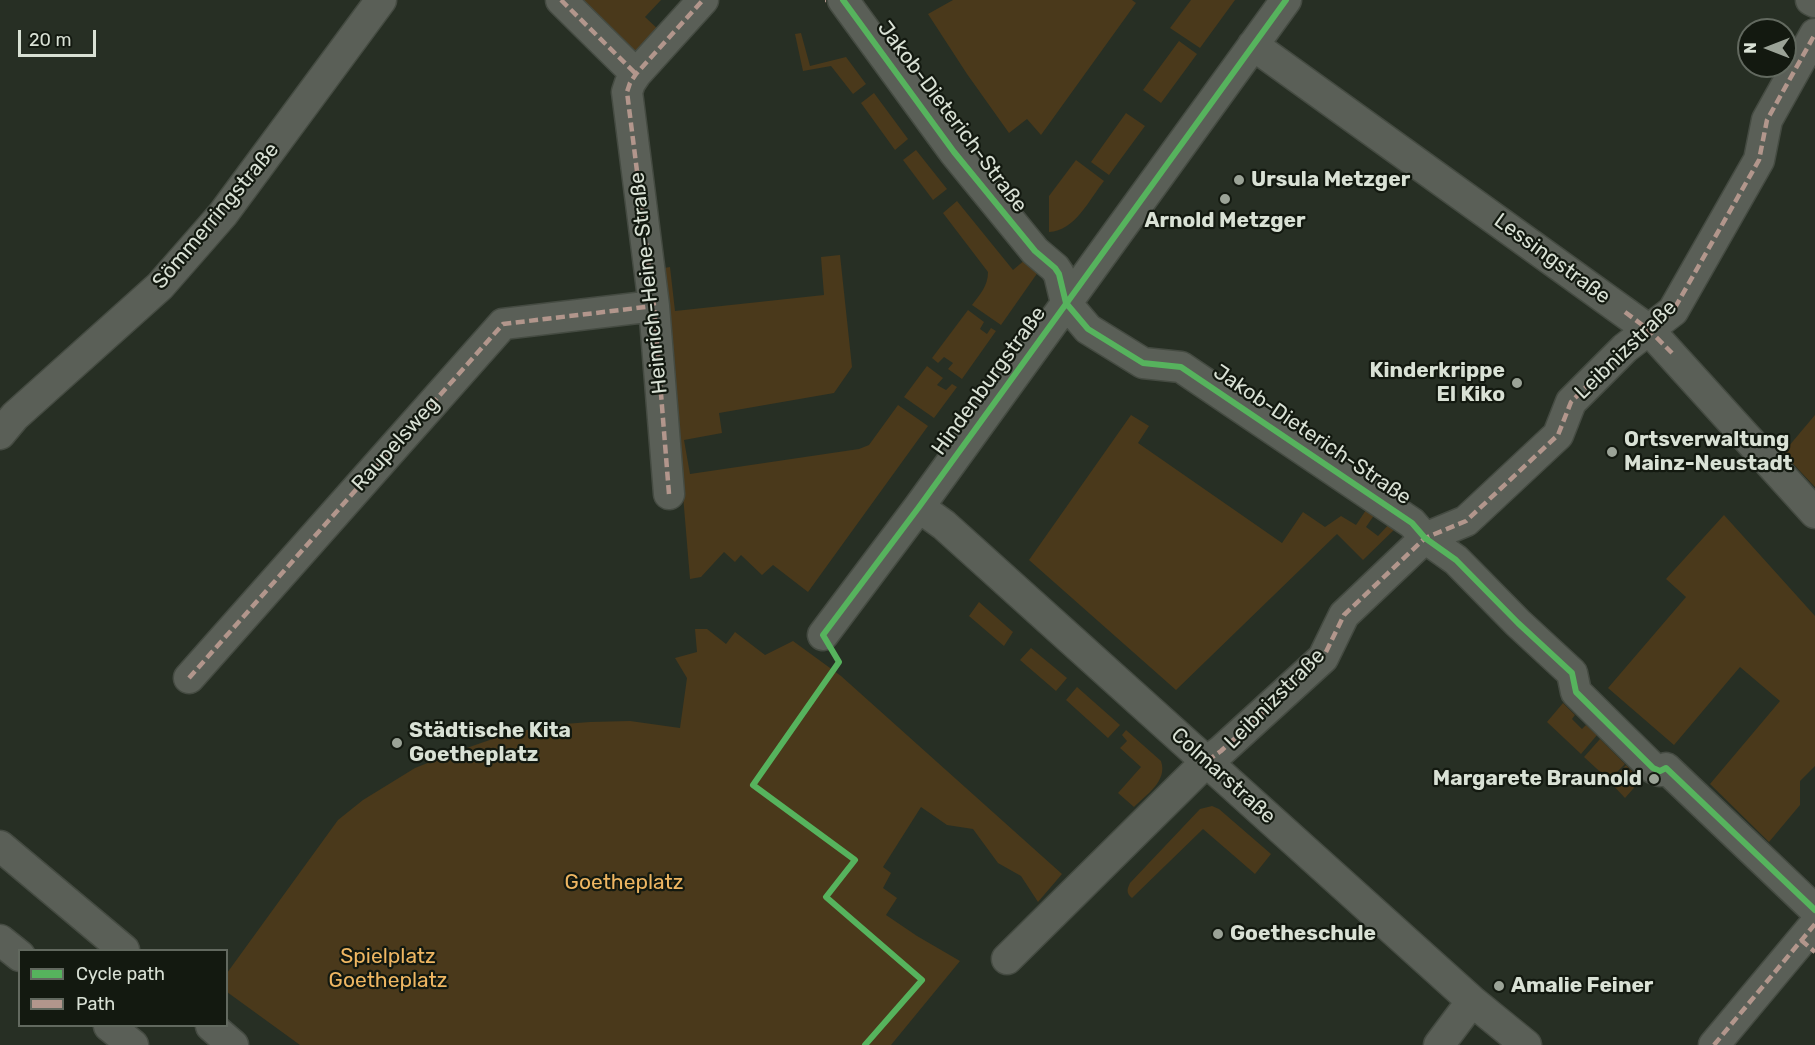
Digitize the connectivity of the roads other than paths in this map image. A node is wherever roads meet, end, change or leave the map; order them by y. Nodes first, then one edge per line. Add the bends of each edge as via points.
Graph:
1 (381, 0) edge
2 (561, 0) edge
3 (703, 0) edge
4 (843, 0) edge
5 (1286, 0) edge
6 (1811, 0) edge
7 (1815, 3) edge
8 (1815, 33) edge
9 (1253, 45) junction
10 (636, 74) junction
11 (1066, 303) junction
12 (654, 306) junction
13 (1649, 330) junction
14 (0, 434) edge
15 (669, 494) dead end
16 (919, 507) junction
17 (1815, 513) edge
18 (1425, 538) junction
19 (823, 635) dead end
20 (189, 678) dead end
21 (1207, 761) junction
22 (0, 846) edge
23 (1815, 910) edge
24 (1810, 939) edge
25 (0, 940) edge
26 (122, 949) edge
27 (18, 954) edge
28 (1007, 959) dead end
29 (1472, 1000) junction
30 (110, 1027) edge
31 (133, 1045) edge
32 (1439, 1045) edge
33 (1526, 1045) edge
34 (1714, 1045) edge

1 - 14 street, Sömmerringstraße via 223,214 160,286 15,416
2 - 10 street
3 - 10 street
4 - 11 street, Jakob-Dieterich-Straße via 954,152 1035,251 1059,274
5 - 9 street, Hindenburgstraße
6 - 7 street
8 - 13 street, Leibnizstraße via 1767,120 1759,160 1673,311
9 - 11 street, Hindenburgstraße
9 - 13 street, Lessingstraße
10 - 12 street, Heinrich-Heine-Straße via 627,92
11 - 16 street, Hindenburgstraße
11 - 18 street, Jakob-Dieterich-Straße via 1088,329 1143,363 1181,367 1412,523
12 - 15 street, Heinrich-Heine-Straße
12 - 20 street, Raupelsweg via 503,324
13 - 17 street, Lessingstraße
13 - 18 street, Leibnizstraße via 1625,348 1571,402 1558,435 1466,521
16 - 19 street, Hindenburgstraße
16 - 21 street, Colmarstraße via 944,525
18 - 21 street, Leibnizstraße via 1344,615 1323,658
18 - 23 street, Jakob-Dieterich-Straße via 1456,560 1572,673 1576,692 1653,768 1666,768
21 - 28 street, Leibnizstraße
21 - 29 street, Colmarstraße
22 - 26 street
24 - 34 street
25 - 27 street
29 - 32 street
29 - 33 street, Colmarstraße
30 - 31 street

